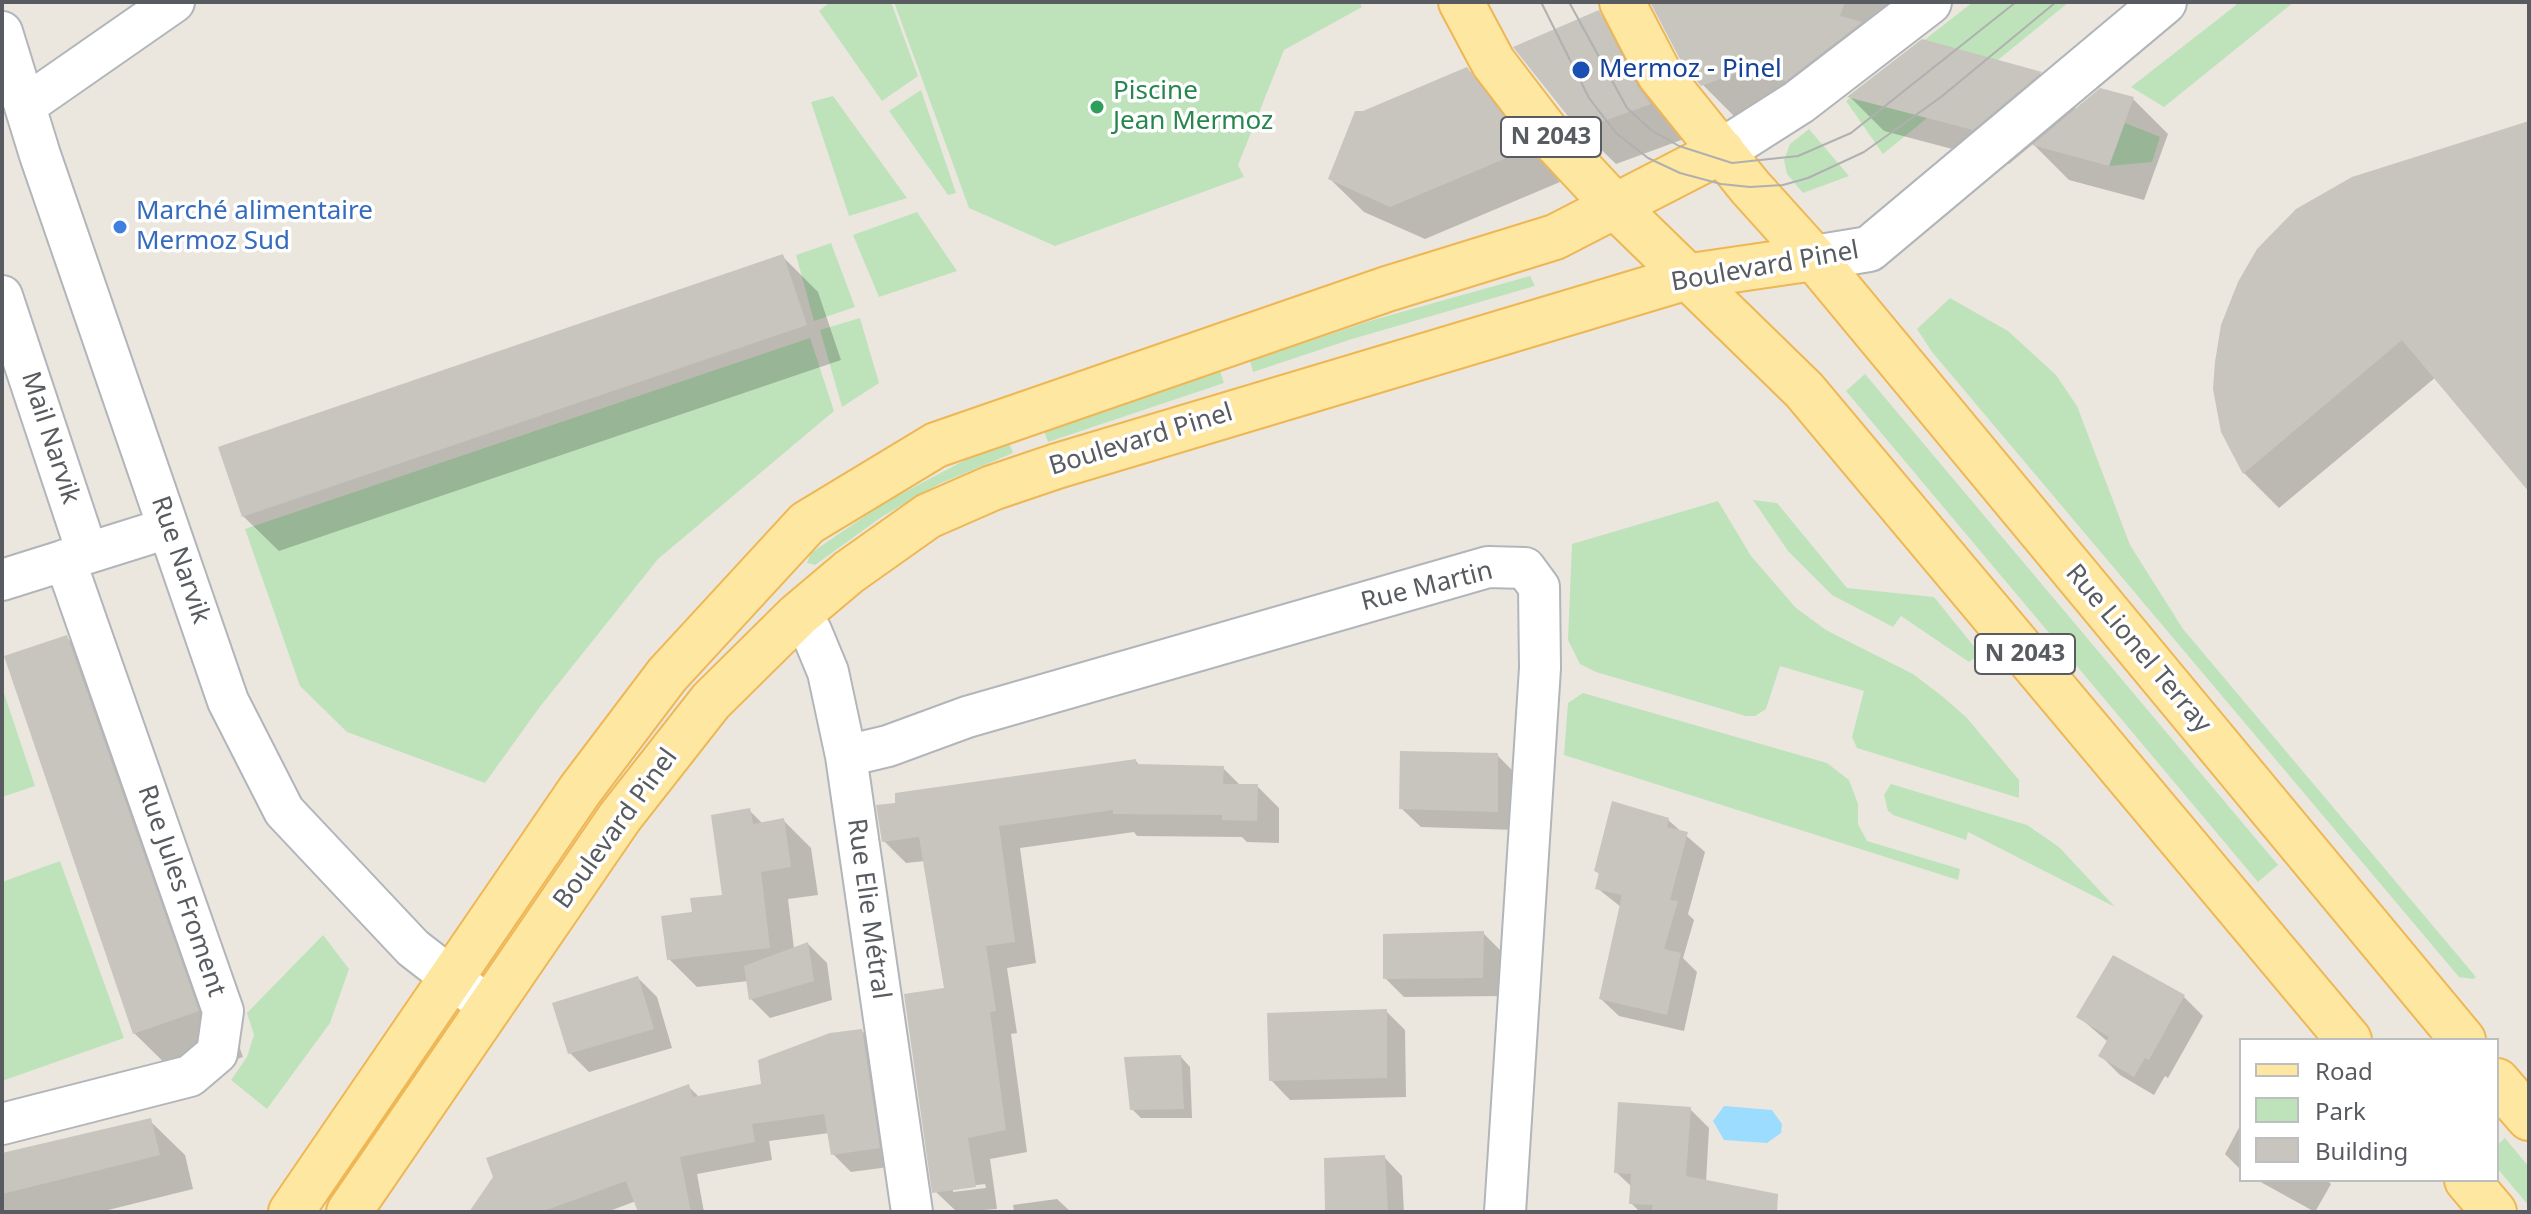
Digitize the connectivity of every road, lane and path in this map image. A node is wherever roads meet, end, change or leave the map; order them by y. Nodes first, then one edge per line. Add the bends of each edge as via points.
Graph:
1 (174, 2) edge
2 (1461, 2) edge
3 (1622, 2) edge
4 (1929, 2) edge
5 (2164, 2) edge
6 (2, 32) edge
7 (26, 105) junction
8 (1722, 151) junction
9 (1616, 207) junction
10 (1814, 258) junction
11 (1691, 276) junction
12 (2, 296) edge
13 (168, 528) junction
14 (73, 547) junction
15 (2, 580) edge
16 (798, 615) junction
17 (846, 756) junction
18 (451, 979) junction
19 (489, 1007) junction
20 (2347, 1038) edge
21 (2461, 1038) edge
22 (2499, 1083) edge
23 (2529, 1118) edge
24 (2, 1124) edge
25 (2469, 1182) edge
26 (291, 1212) edge
27 (349, 1212) edge
28 (912, 1212) edge
29 (1505, 1212) edge
30 (2494, 1212) edge

1 - 7 street
2 - 9 main road, N 2043 via 1502,74 1549,135
3 - 8 main road, N 2043 via 1660,75
4 - 8 street, Boulevard Pinel via 1799,102
5 - 10 street, Boulevard Pinel via 1869,249
6 - 7 street, Rue Narvik
7 - 13 street, Rue Narvik
8 - 9 main road, Boulevard Pinel
8 - 10 main road, N 2043
9 - 11 main road, N 2043
9 - 18 main road, Boulevard Pinel via 1536,243 936,445 807,523 667,675 580,790
10 - 11 main road, Boulevard Pinel
10 - 21 main road, Rue Lionel Terray / N 2043
11 - 16 main road, Boulevard Pinel via 992,488 928,516
11 - 20 main road, N 2043 via 1804,390
12 - 14 street, Mail Narvik
13 - 14 street
13 - 18 street, Rue Narvik via 228,701 284,811 413,948
14 - 15 street
14 - 24 street, Rue Jules Froment via 223,1011 217,1053 190,1076
16 - 17 street, Rue Elie Métral via 811,631 828,672
16 - 19 main road, Boulevard Pinel via 711,701 620,817
17 - 28 street, Rue Elie Métral
17 - 29 street, Rue Martin via 1488,567 1525,568 1539,587 1540,668
18 - 19 street, Rue Narvik
18 - 26 main road, Boulevard Pinel
19 - 27 main road, Boulevard Pinel
22 - 23 main road
25 - 30 main road

